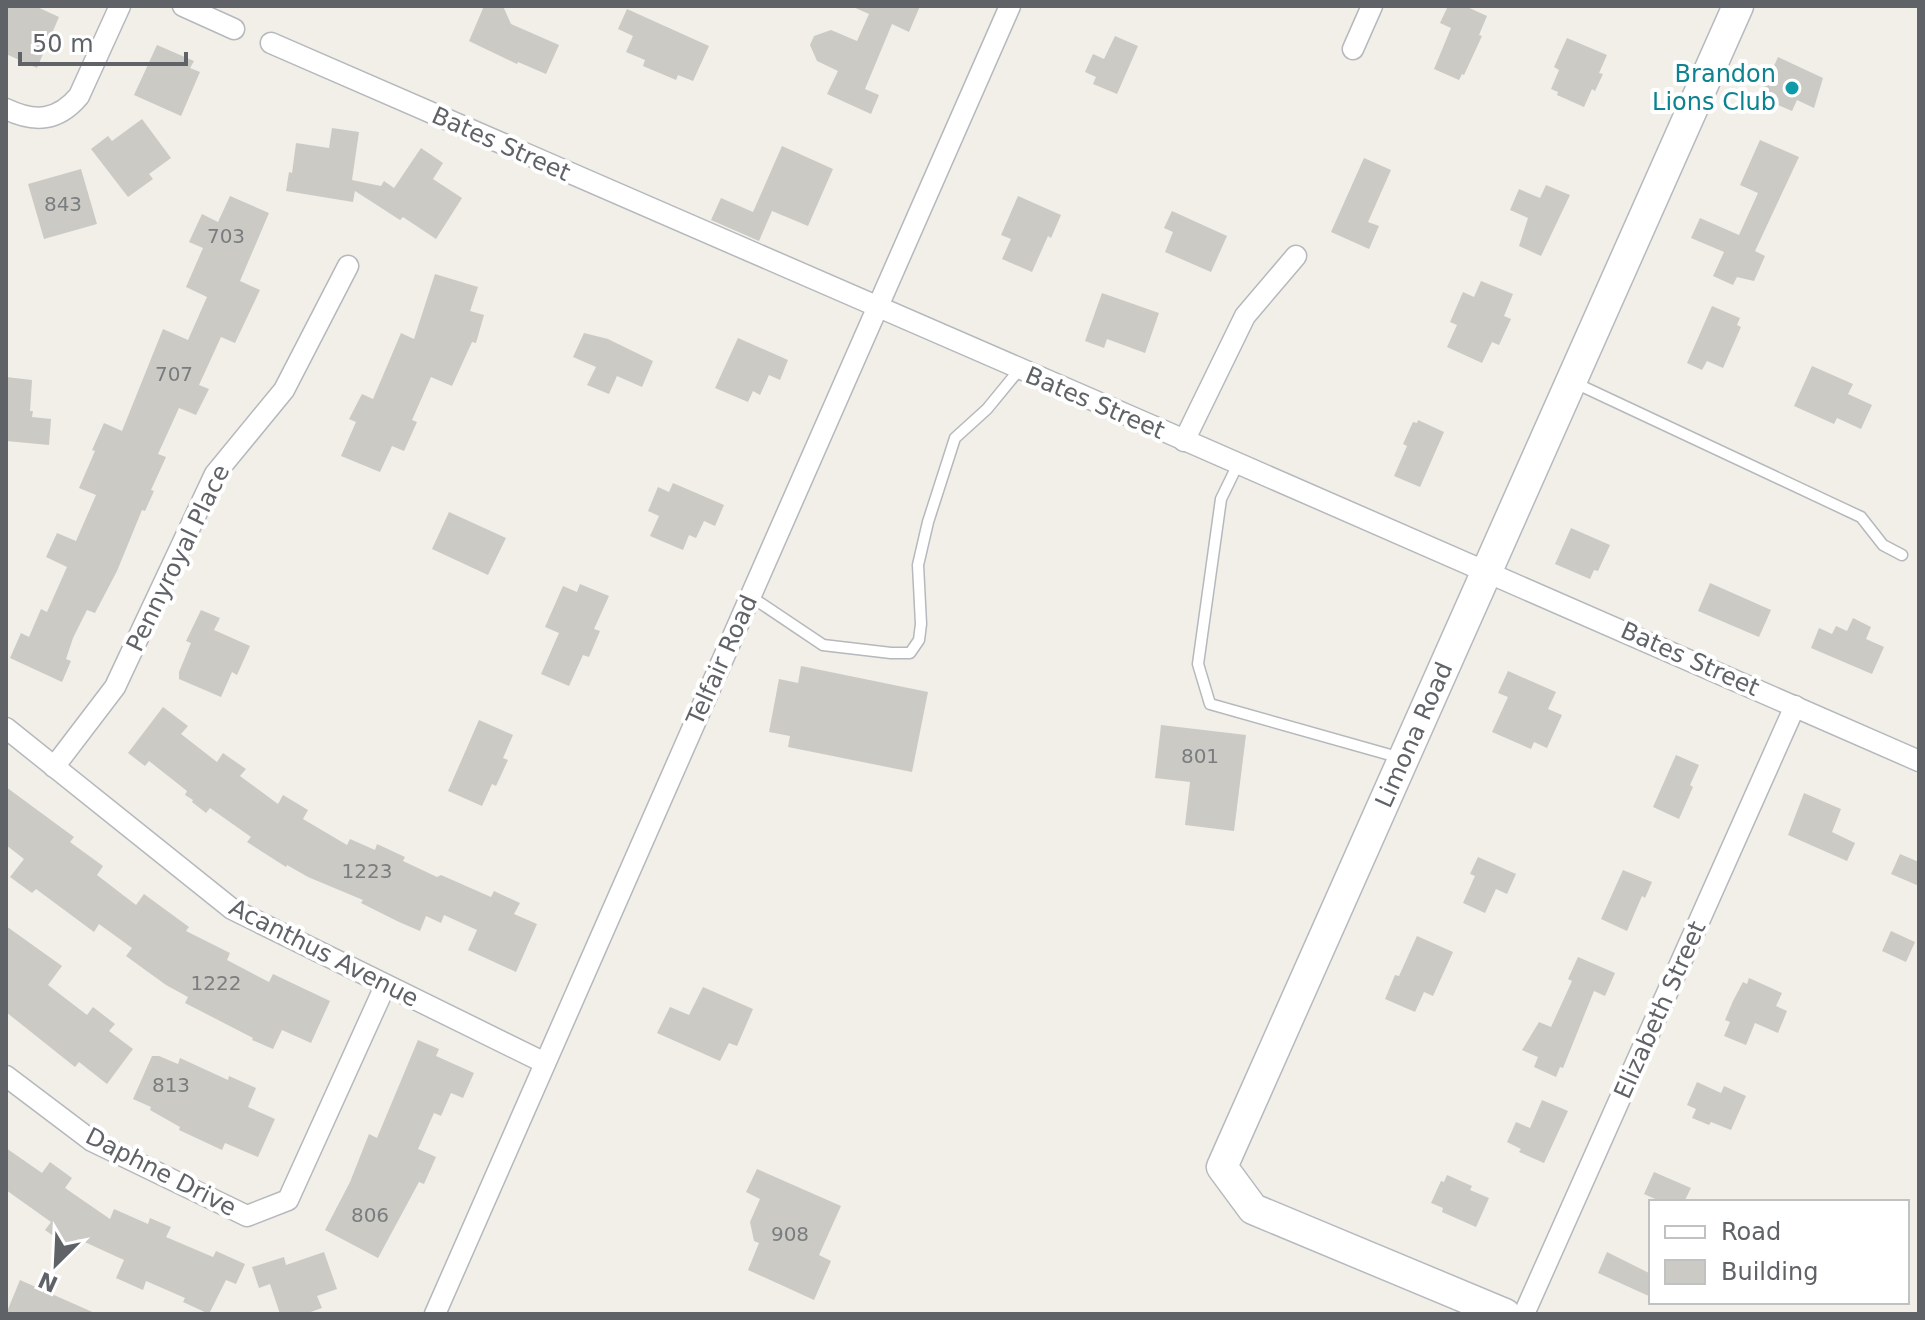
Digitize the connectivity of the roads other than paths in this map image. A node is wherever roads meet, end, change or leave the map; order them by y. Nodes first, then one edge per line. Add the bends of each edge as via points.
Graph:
1 (120, 6) edge
2 (183, 6) edge
3 (1010, 6) edge
4 (1372, 6) edge
5 (1738, 6) edge
6 (234, 29) dead end
7 (271, 43) dead end
8 (1353, 49) dead end
9 (6, 109) edge
10 (1296, 256) dead end
11 (348, 266) dead end
12 (875, 308) junction
13 (1019, 370) junction
14 (1571, 381) junction
15 (1184, 441) junction
16 (1238, 464) junction
17 (1902, 555) dead end
18 (1489, 570) junction
19 (750, 596) junction
20 (1795, 706) junction
21 (6, 728) edge
22 (1404, 759) junction
23 (1919, 761) edge
24 (54, 767) junction
25 (385, 986) junction
26 (545, 1063) junction
27 (6, 1076) edge
28 (435, 1314) edge
29 (1505, 1314) edge
30 (1524, 1314) edge

1 - 9 street via 79,96 68,108 38,119
2 - 6 street
3 - 12 street, Telfair Road
4 - 8 street
5 - 14 street, Limona Road
7 - 12 street, Bates Street
10 - 15 street via 1245,316
11 - 24 street, Pennyroyal Place via 284,390 215,474 115,687
12 - 13 street, Bates Street
12 - 19 street, Telfair Road
13 - 15 street, Bates Street
13 - 19 lane via 955,438 918,565 921,624 910,653 823,645
14 - 17 lane via 1861,517 1883,545
14 - 18 street, Limona Road
15 - 16 street, Bates Street
16 - 18 street, Bates Street
16 - 22 lane via 1221,499 1198,664 1210,704
18 - 20 street, Bates Street
18 - 22 street, Limona Road
19 - 26 street, Telfair Road
20 - 23 street, Bates Street
20 - 30 street, Elizabeth Street
21 - 24 street, Acanthus Avenue
22 - 29 street, Limona Road via 1222,1167 1253,1209
24 - 25 street, Acanthus Avenue via 232,909
25 - 26 street, Acanthus Avenue
25 - 27 street, Daphne Drive via 288,1200 247,1216 92,1141
26 - 28 street, Telfair Road

